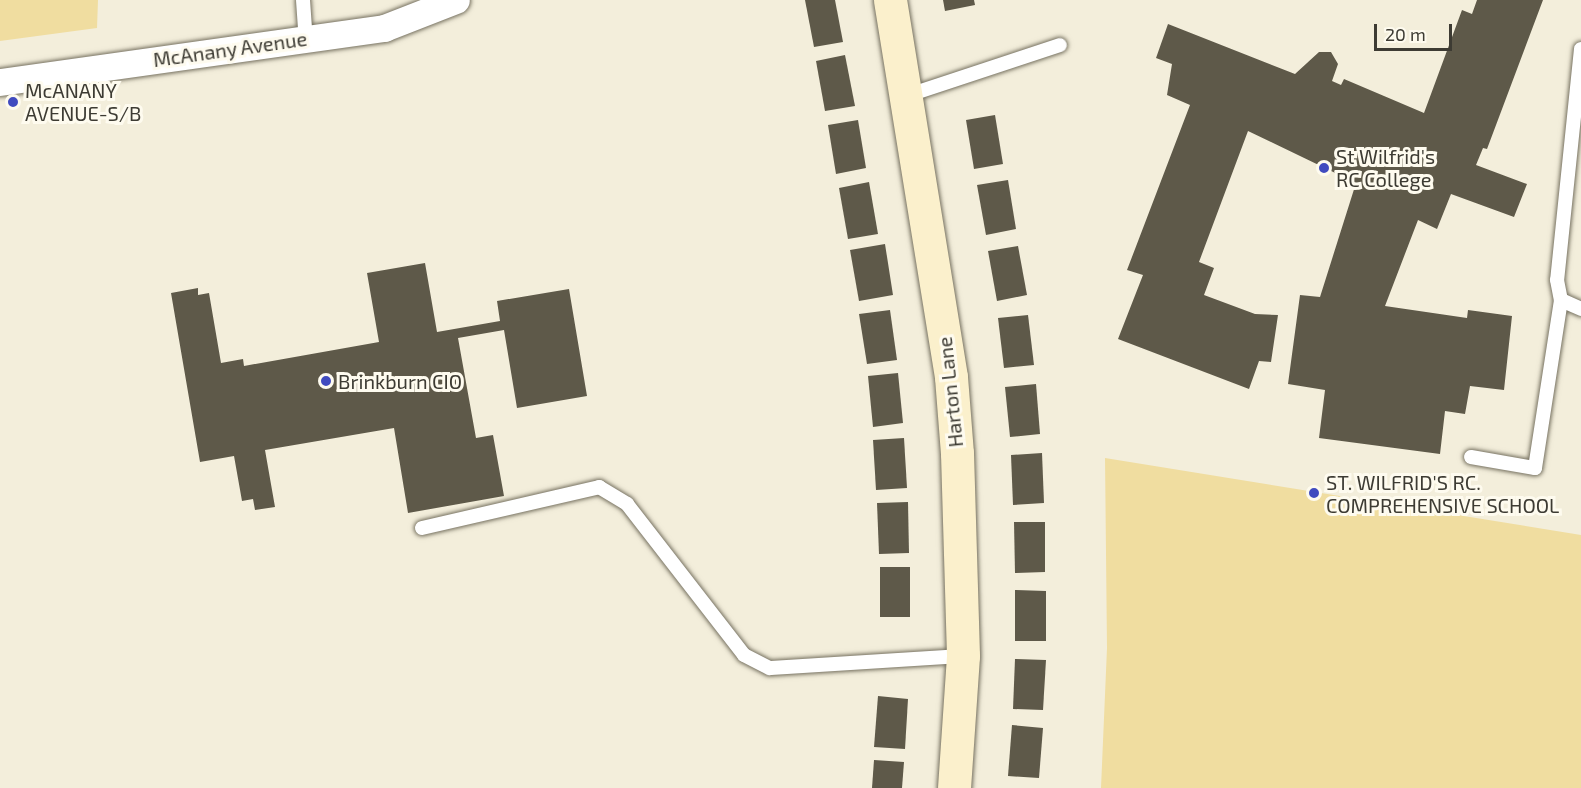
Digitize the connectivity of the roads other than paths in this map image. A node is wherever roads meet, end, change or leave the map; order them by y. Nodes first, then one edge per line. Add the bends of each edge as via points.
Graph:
1 (303, 0) edge
2 (456, 0) edge
3 (890, 0) edge
4 (306, 39) junction
5 (1060, 45) dead end
6 (1581, 50) edge
7 (0, 82) edge
8 (906, 96) junction
9 (1561, 300) junction
10 (1581, 309) edge
11 (1471, 457) dead end
12 (422, 528) dead end
13 (963, 656) junction
14 (954, 788) edge

1 - 4 lane
2 - 4 street, McAnany Avenue via 384,28
3 - 8 street, Harton Lane
4 - 7 street, McAnany Avenue
5 - 8 lane
6 - 9 lane via 1557,280
8 - 13 street, Harton Lane via 951,377
9 - 10 lane
9 - 11 lane via 1535,468
12 - 13 lane via 599,487 627,504 744,655 770,668
13 - 14 street, Harton Lane

